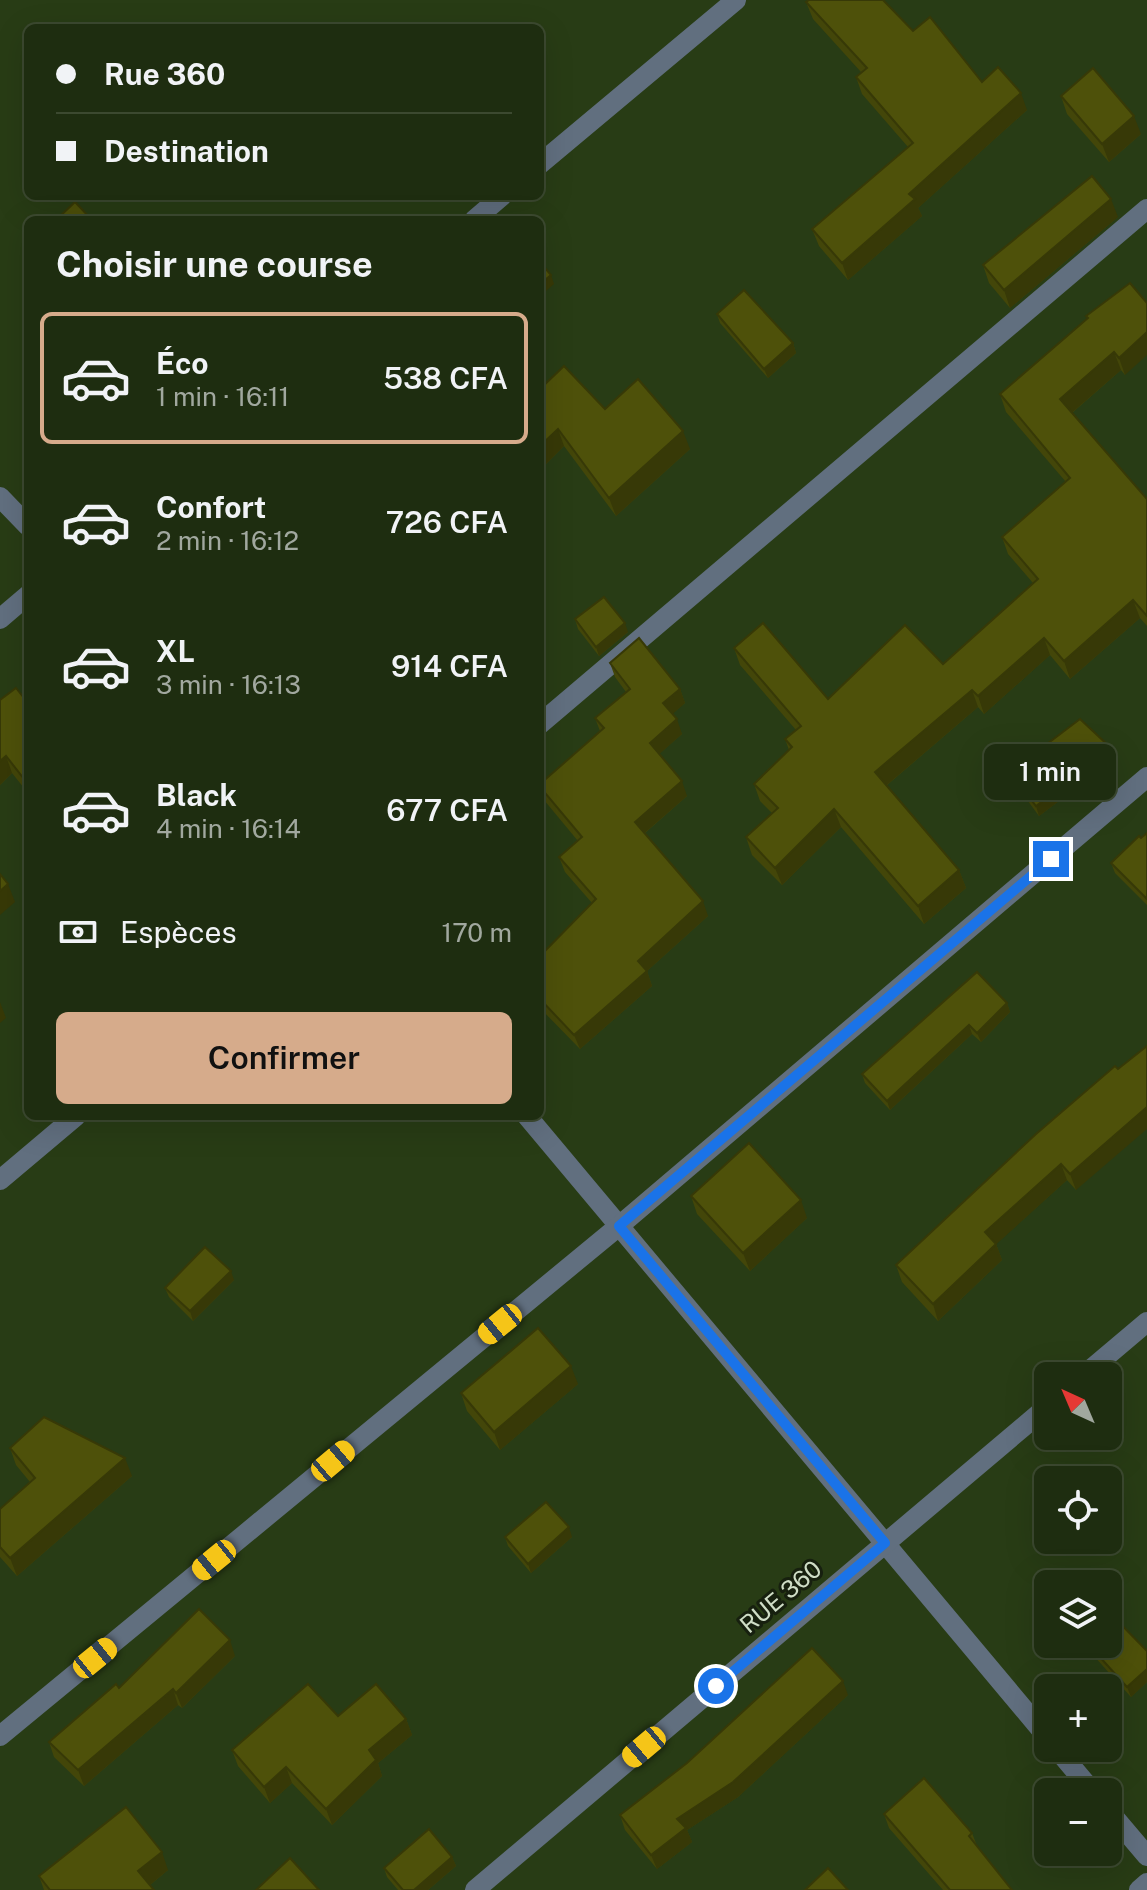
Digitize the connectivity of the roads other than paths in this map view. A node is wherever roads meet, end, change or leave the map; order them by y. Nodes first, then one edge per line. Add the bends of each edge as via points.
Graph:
1 (736, 0) edge
2 (544, 161) edge
3 (497, 200) edge
4 (1147, 209) edge
5 (479, 216) edge
6 (0, 497) edge
7 (24, 522) edge
8 (24, 598) edge
9 (0, 619) edge
10 (544, 721) edge
11 (1147, 777) edge
12 (71, 1120) edge
13 (530, 1120) edge
14 (0, 1180) edge
15 (619, 1226) junction
16 (1147, 1322) edge
17 (1100, 1362) edge
18 (1034, 1418) edge
19 (885, 1543) junction
20 (1034, 1721) edge
21 (0, 1736) edge
22 (1068, 1762) edge
23 (1081, 1778) edge
24 (1122, 1827) edge
25 (1147, 1856) edge
26 (1147, 1883) edge
27 (475, 1890) edge
28 (1139, 1890) edge

1 - 2 street
3 - 5 street
4 - 10 street
6 - 7 street
8 - 9 street
11 - 15 street
12 - 14 street
13 - 15 street
15 - 19 street
15 - 21 street
16 - 17 street
18 - 19 street, RUE 360
19 - 20 street
19 - 27 street, RUE 360
22 - 23 street
24 - 25 street
26 - 28 street

